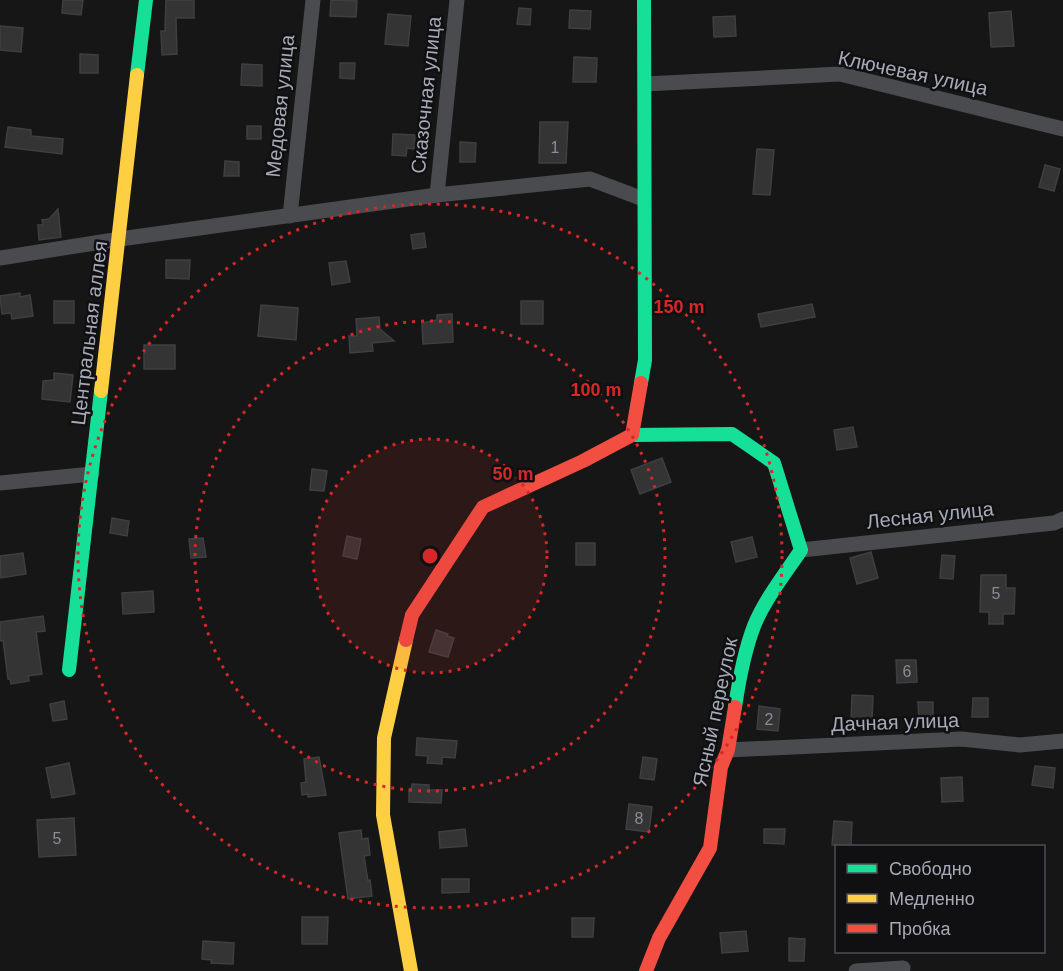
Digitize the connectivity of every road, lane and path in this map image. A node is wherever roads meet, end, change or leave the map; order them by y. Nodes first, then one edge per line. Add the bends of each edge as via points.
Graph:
1 (146, 0) edge
2 (313, 0) edge
3 (457, 0) edge
4 (644, 0) edge
5 (645, 84) junction
6 (1063, 129) edge
7 (437, 195) junction
8 (644, 199) junction
9 (290, 216) junction
10 (120, 238) junction
11 (0, 258) edge
12 (632, 435) junction
13 (92, 474) junction
14 (0, 483) edge
15 (1063, 519) edge
16 (801, 550) junction
17 (69, 670) dead end
18 (1063, 741) edge
19 (728, 750) junction
20 (903, 968) dead end
21 (411, 971) edge
22 (646, 971) edge
23 (856, 971) edge

1 - 10 street, Центральная аллея
2 - 9 street, Медовая улица
3 - 7 street, Сказочная улица
4 - 5 street
5 - 6 street, Ключевая улица via 840,74
5 - 8 street
7 - 8 street via 590,179
7 - 9 street
8 - 12 street via 645,360
9 - 10 street
10 - 11 street
10 - 13 street, Центральная аллея
12 - 16 street via 732,434 774,463
12 - 21 street via 483,507 412,615 384,738 383,804
13 - 14 street
13 - 17 street, Центральная аллея
15 - 16 street, Лесная улица
16 - 19 street, Ясный переулок via 755,624 741,668
18 - 19 street, Дачная улица via 1020,745 961,739
19 - 22 street, Ясный переулок via 721,767 710,848 659,938
20 - 23 street

